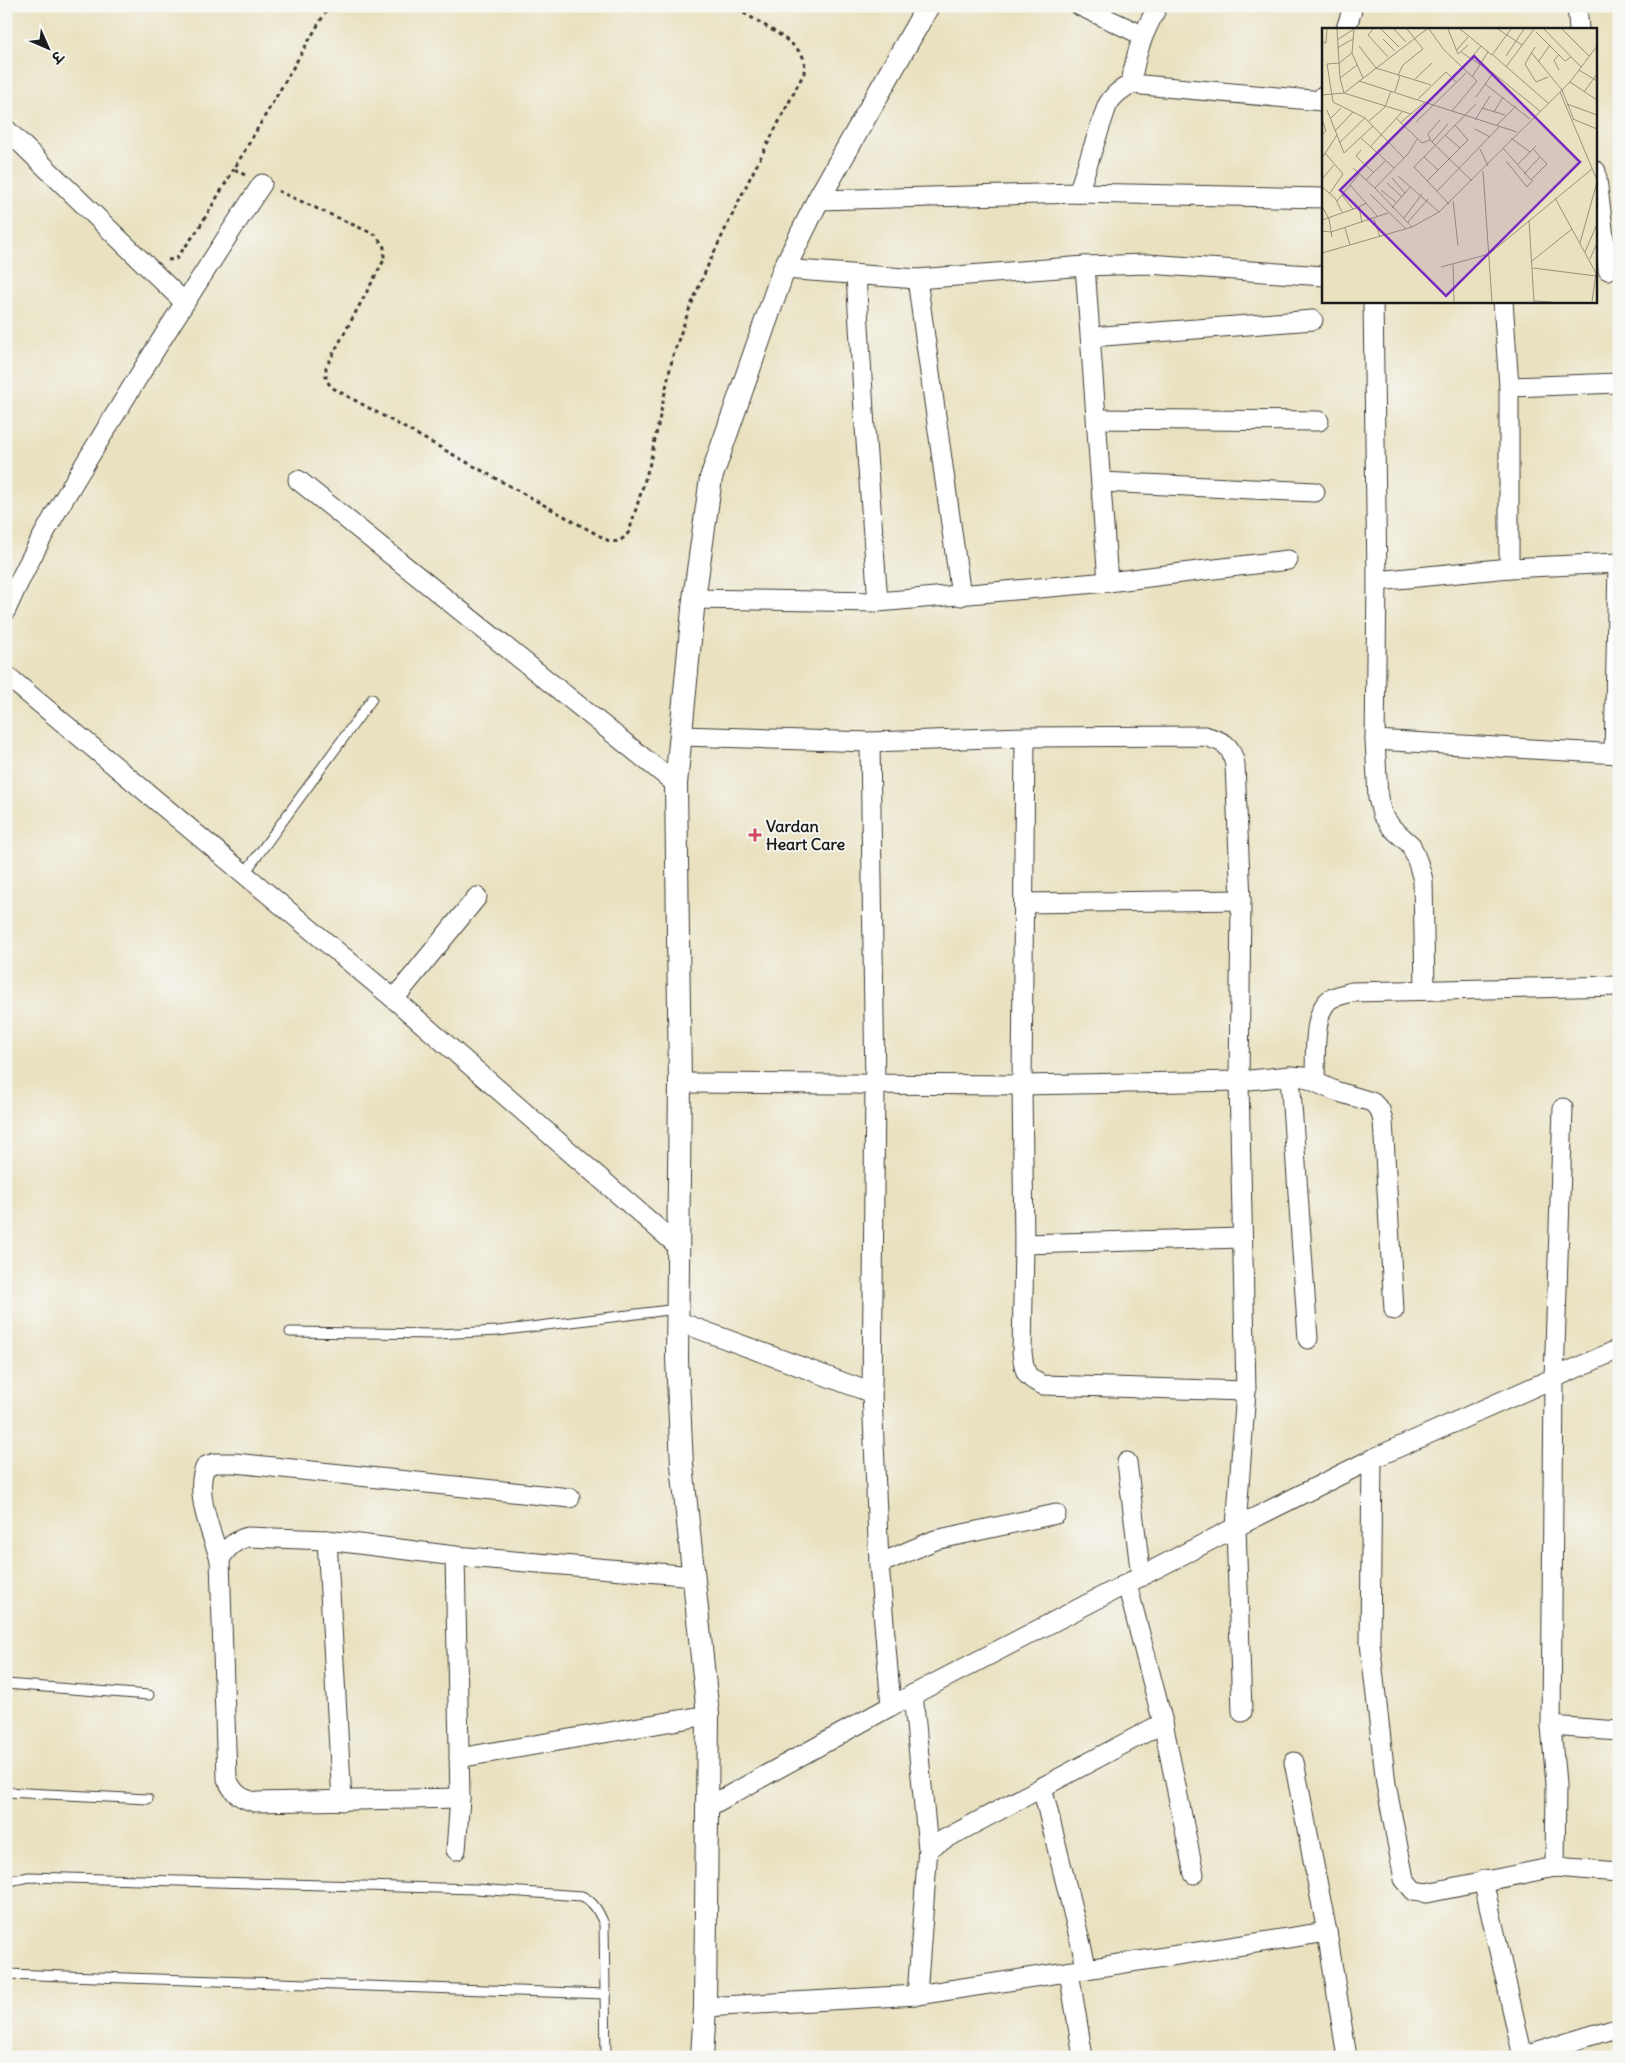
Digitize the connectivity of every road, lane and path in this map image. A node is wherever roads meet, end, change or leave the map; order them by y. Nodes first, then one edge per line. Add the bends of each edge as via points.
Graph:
1 (329, 6) edge
2 (732, 6) edge
3 (928, 6) edge
4 (1080, 6) edge
5 (1158, 6) edge
6 (1577, 6) edge
7 (1351, 8) edge
8 (1346, 28) edge
9 (1579, 28) edge
10 (1142, 35) junction
11 (1131, 84) junction
12 (1322, 99) edge
13 (6, 104) edge
14 (13, 111) dead end
15 (6, 129) edge
16 (234, 169) junction
17 (262, 184) junction
18 (1598, 188) edge
19 (1078, 193) junction
20 (1322, 198) edge
21 (818, 200) junction
22 (161, 258) dead end
23 (1085, 266) junction
24 (784, 269) junction
25 (1608, 270) edge
26 (856, 275) junction
27 (1322, 276) edge
28 (917, 279) junction
29 (184, 302) junction
30 (1373, 302) edge
31 (1502, 302) edge
32 (1313, 320) dead end
33 (1091, 336) junction
34 (1619, 383) edge
35 (1510, 387) junction
36 (1097, 419) junction
37 (1319, 421) dead end
38 (298, 480) dead end
39 (1101, 482) junction
40 (1315, 492) dead end
41 (1288, 560) dead end
42 (1618, 563) edge
43 (1509, 568) junction
44 (1377, 581) junction
45 (1108, 582) junction
46 (961, 596) junction
47 (694, 599) junction
48 (878, 602) junction
49 (6, 610) edge
50 (6, 675) edge
51 (372, 699) dead end
52 (682, 736) junction
53 (1024, 737) junction
54 (1375, 740) junction
55 (870, 742) junction
56 (1616, 754) edge
57 (676, 784) junction
58 (244, 874) junction
59 (477, 897) dead end
60 (1241, 900) junction
61 (1024, 903) junction
62 (1619, 986) edge
63 (1425, 990) junction
64 (394, 999) junction
65 (1290, 1076) junction
66 (1239, 1081) junction
67 (1315, 1081) junction
68 (680, 1083) junction
69 (1022, 1085) junction
70 (875, 1086) junction
71 (1563, 1108) dead end
72 (1242, 1238) junction
73 (1024, 1244) junction
74 (678, 1246) junction
75 (1394, 1310) dead end
76 (677, 1315) junction
77 (290, 1332) dead end
78 (1308, 1339) dead end
79 (1619, 1349) edge
80 (1554, 1379) junction
81 (1246, 1391) junction
82 (872, 1393) junction
83 (1372, 1459) junction
84 (1127, 1462) dead end
85 (570, 1498) dead end
86 (1056, 1514) dead end
87 (1236, 1527) junction
88 (327, 1540) junction
89 (455, 1556) junction
90 (220, 1559) junction
91 (879, 1564) junction
92 (694, 1576) junction
93 (1134, 1581) junction
94 (6, 1684) edge
95 (913, 1694) junction
96 (149, 1695) dead end
97 (891, 1706) junction
98 (1242, 1712) dead end
99 (708, 1715) junction
100 (1163, 1722) junction
101 (1552, 1726) junction
102 (1619, 1731) edge
103 (459, 1758) junction
104 (1294, 1762) dead end
105 (1042, 1787) junction
106 (6, 1792) edge
107 (460, 1798) junction
108 (148, 1799) dead end
109 (342, 1801) junction
110 (708, 1807) junction
111 (928, 1848) junction
112 (456, 1850) dead end
113 (1555, 1867) junction
114 (1619, 1872) edge
115 (1194, 1874) dead end
116 (1483, 1880) junction
117 (6, 1884) edge
118 (1327, 1932) junction
119 (1078, 1970) junction
120 (6, 1974) edge
121 (606, 1994) junction
122 (917, 1995) junction
123 (706, 2007) junction
124 (1619, 2027) edge
125 (606, 2057) edge
126 (702, 2057) edge
127 (1083, 2057) edge
128 (1347, 2057) edge
129 (1522, 2057) edge

1 - 16 path
2 - 17 path via 794,45 803,56 804,73 741,196 689,310 673,355 650,463 629,532 622,540 609,541 331,387 326,379 326,366 384,260 384,246 376,236
3 - 21 street
4 - 10 street
5 - 10 street
6 - 9 street
7 - 8 street
10 - 11 street
11 - 12 street
11 - 19 street via 1112,97 1107,106
13 - 14 path
15 - 29 street
16 - 17 path
16 - 22 path via 182,252 176,259
17 - 29 street
18 - 25 street
19 - 20 street
19 - 21 street
21 - 24 street
23 - 27 street via 1148,264
23 - 28 street
23 - 33 street
24 - 26 street
24 - 47 street via 711,478
26 - 28 street
26 - 48 street
28 - 46 street
29 - 49 street via 61,502 24,569
30 - 44 street
31 - 35 street
32 - 33 street
33 - 36 street
34 - 35 street
35 - 43 street
36 - 37 street
36 - 39 street
38 - 57 street
39 - 40 street
39 - 45 street
41 - 45 street
42 - 43 street
42 - 56 street
43 - 44 street
44 - 54 street
45 - 46 street
46 - 48 street
47 - 48 street
47 - 52 street
50 - 58 street
51 - 58 lane
52 - 55 street
52 - 57 street
53 - 55 street
53 - 60 street via 1204,736 1221,741 1232,750 1235,765
53 - 61 street
54 - 56 street
54 - 63 street via 1382,814 1411,845 1423,880
55 - 70 street
57 - 68 street
58 - 64 street
59 - 64 street
60 - 61 street
60 - 66 street
61 - 69 street
62 - 63 street
63 - 67 street via 1352,992 1330,999 1322,1010 1318,1026
64 - 74 street
65 - 66 street
65 - 67 street
65 - 78 street
66 - 69 street
66 - 72 street
67 - 75 street via 1372,1102 1380,1110
68 - 70 street
68 - 74 street
69 - 70 street
69 - 73 street
70 - 82 street
71 - 80 street
72 - 73 street
72 - 81 street
73 - 81 street via 1022,1352 1023,1368 1031,1380 1043,1385
74 - 76 street
76 - 77 lane via 437,1334
76 - 82 street
76 - 92 street via 682,1465
79 - 80 street
80 - 83 street
80 - 101 street
81 - 87 street
82 - 91 street
83 - 87 street
83 - 116 street via 1370,1643 1386,1784 1404,1880 1414,1891 1427,1893
84 - 93 street
85 - 90 street via 235,1463 215,1464 206,1466 201,1475 201,1490
86 - 91 street via 935,1540
87 - 93 street
87 - 98 street
88 - 89 street
88 - 90 street via 247,1536 228,1547
88 - 109 street
89 - 92 street
89 - 103 street
90 - 109 street via 227,1780 232,1790 240,1798 255,1802
91 - 97 street
92 - 99 street
93 - 95 street
93 - 100 street
94 - 96 lane
95 - 97 street
95 - 111 street
97 - 110 street
99 - 103 street
99 - 110 street
100 - 105 street
100 - 115 street
101 - 102 street
101 - 113 street via 1556,1784
103 - 107 street
104 - 118 street
105 - 111 street
105 - 119 street
106 - 108 lane
107 - 109 street
107 - 112 street
110 - 123 street
111 - 122 street
113 - 114 street
113 - 116 street
116 - 129 street
117 - 121 lane via 29,1877 476,1889 582,1896 590,1900 604,1924
118 - 119 street
118 - 128 street
119 - 122 street
119 - 127 street
120 - 121 lane
121 - 125 lane
122 - 123 street
123 - 126 street
124 - 129 street

